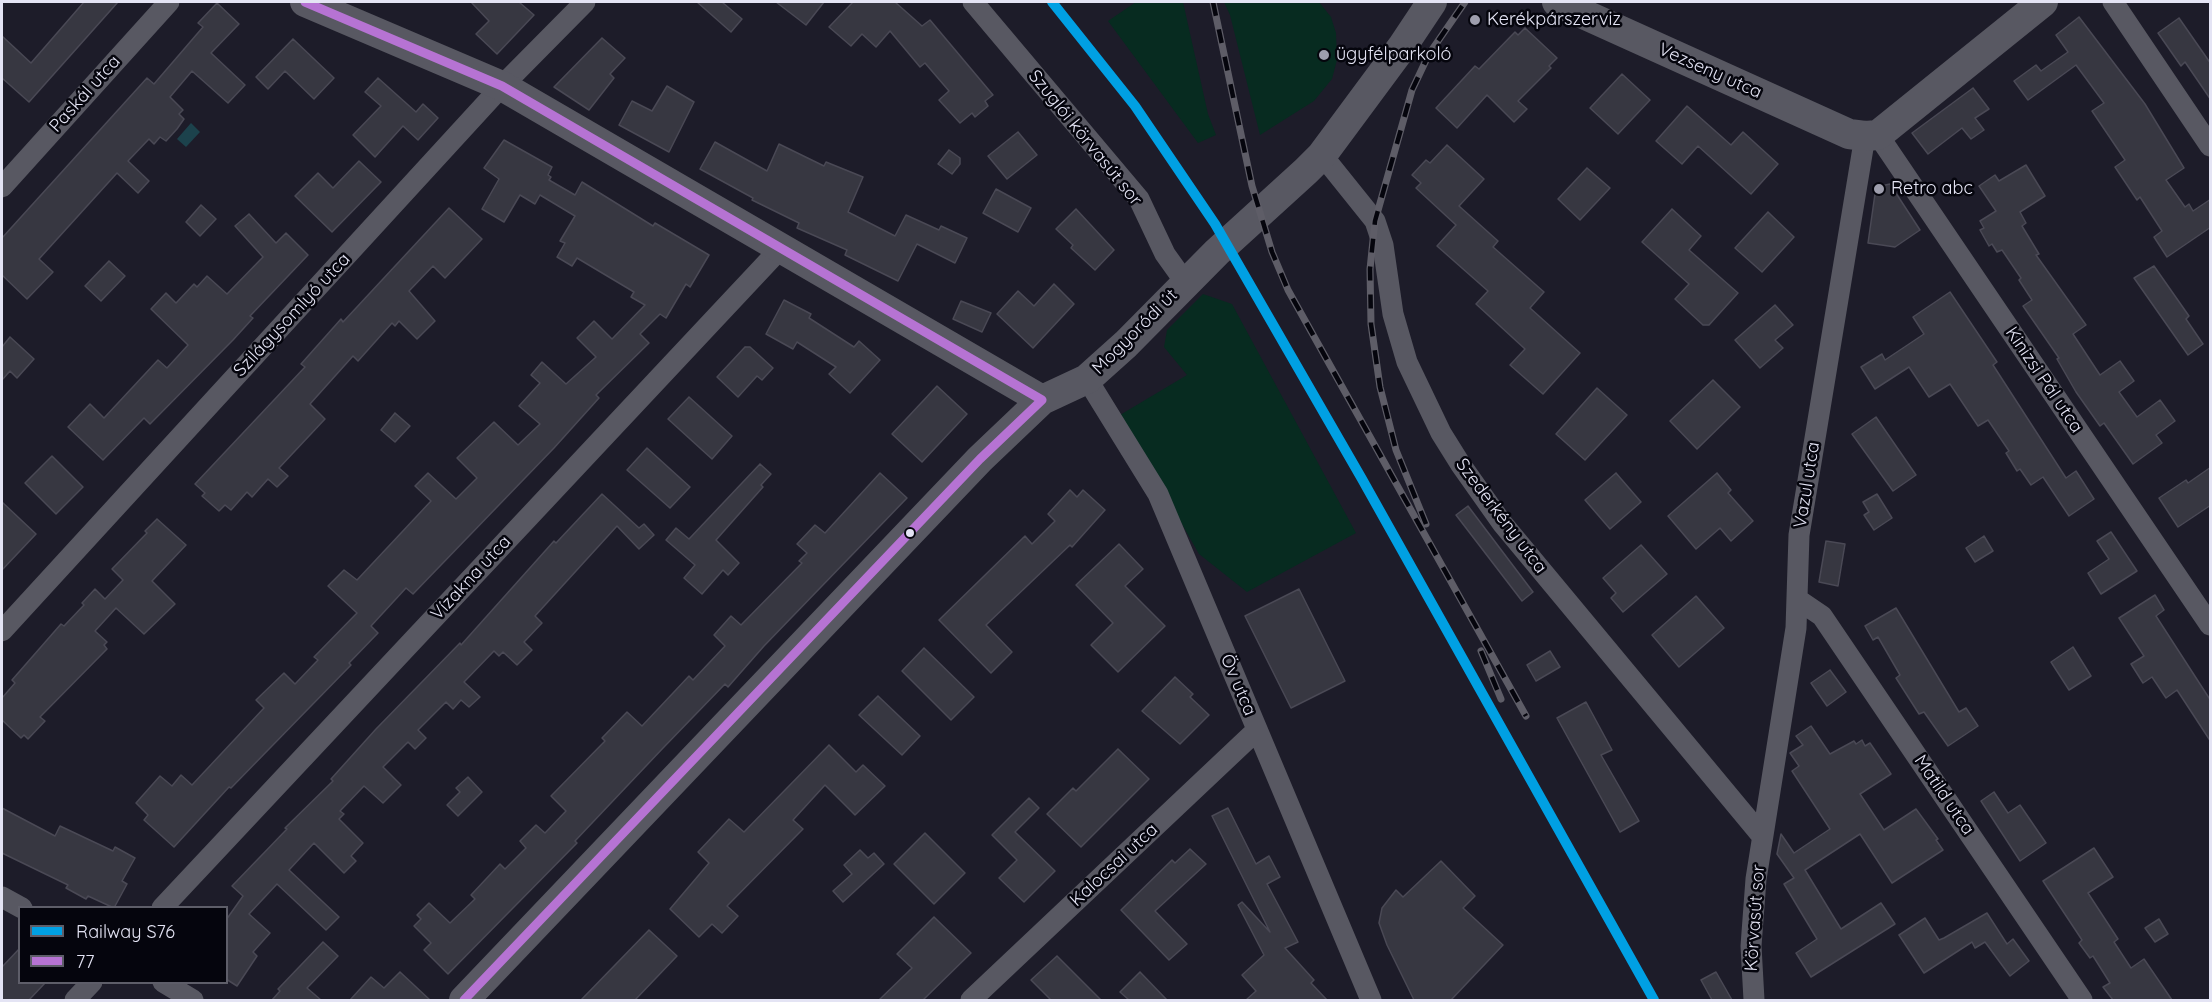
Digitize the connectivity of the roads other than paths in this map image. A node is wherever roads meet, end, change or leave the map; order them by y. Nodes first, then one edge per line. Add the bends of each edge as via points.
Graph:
1 (169, 2) edge
2 (304, 2) edge
3 (585, 2) edge
4 (973, 2) edge
5 (1432, 2) edge
6 (1557, 2) edge
7 (2043, 2) edge
8 (2113, 2) edge
9 (502, 86) junction
10 (1871, 136) junction
11 (2211, 146) edge
12 (1322, 154) junction
13 (2, 187) edge
14 (780, 249) junction
15 (1185, 282) junction
16 (1087, 380) junction
17 (1042, 399) junction
18 (1797, 599) junction
19 (2211, 625) edge
20 (2, 631) edge
21 (1257, 730) junction
22 (1762, 836) junction
23 (2, 897) edge
24 (18, 906) edge
25 (164, 906) edge
26 (90, 984) edge
27 (166, 984) edge
28 (1368, 999) edge
29 (75, 1000) edge
30 (193, 1000) edge
31 (464, 1000) edge
32 (971, 1000) edge
33 (1754, 1000) edge
34 (2082, 1000) edge

1 - 13 street, Paskál utca
2 - 9 street
3 - 9 street, Szilágysomlyó utca
4 - 15 street, Szuglói körvasút sor via 1139,199 1165,254
5 - 12 street, Mogyoródi út
6 - 10 street, Vezseny utca via 1849,134
7 - 10 street
8 - 11 street
9 - 14 street
9 - 20 street, Szilágysomlyó utca
10 - 18 street, Vazul utca via 1799,535
10 - 19 street, Kinizsi Pál utca
12 - 15 street, Mogyoródi út
12 - 22 street, Szederkény utca via 1375,221 1383,245 1393,314 1407,362 1461,465 1502,523
14 - 17 street
14 - 25 street, Vízakna utca
15 - 16 street, Mogyoródi út
16 - 17 street, Mogyoródi út
16 - 21 street, Öv utca via 1158,494
17 - 31 street, Mogyoródi út via 980,459
18 - 22 street, Vazul utca via 1796,628
18 - 34 street, Matild utca via 1822,616
21 - 28 street, Öv utca
21 - 32 street, Kalocsai utca
22 - 33 street, Körvasút sor via 1751,946
23 - 24 street
26 - 29 street
27 - 30 street

